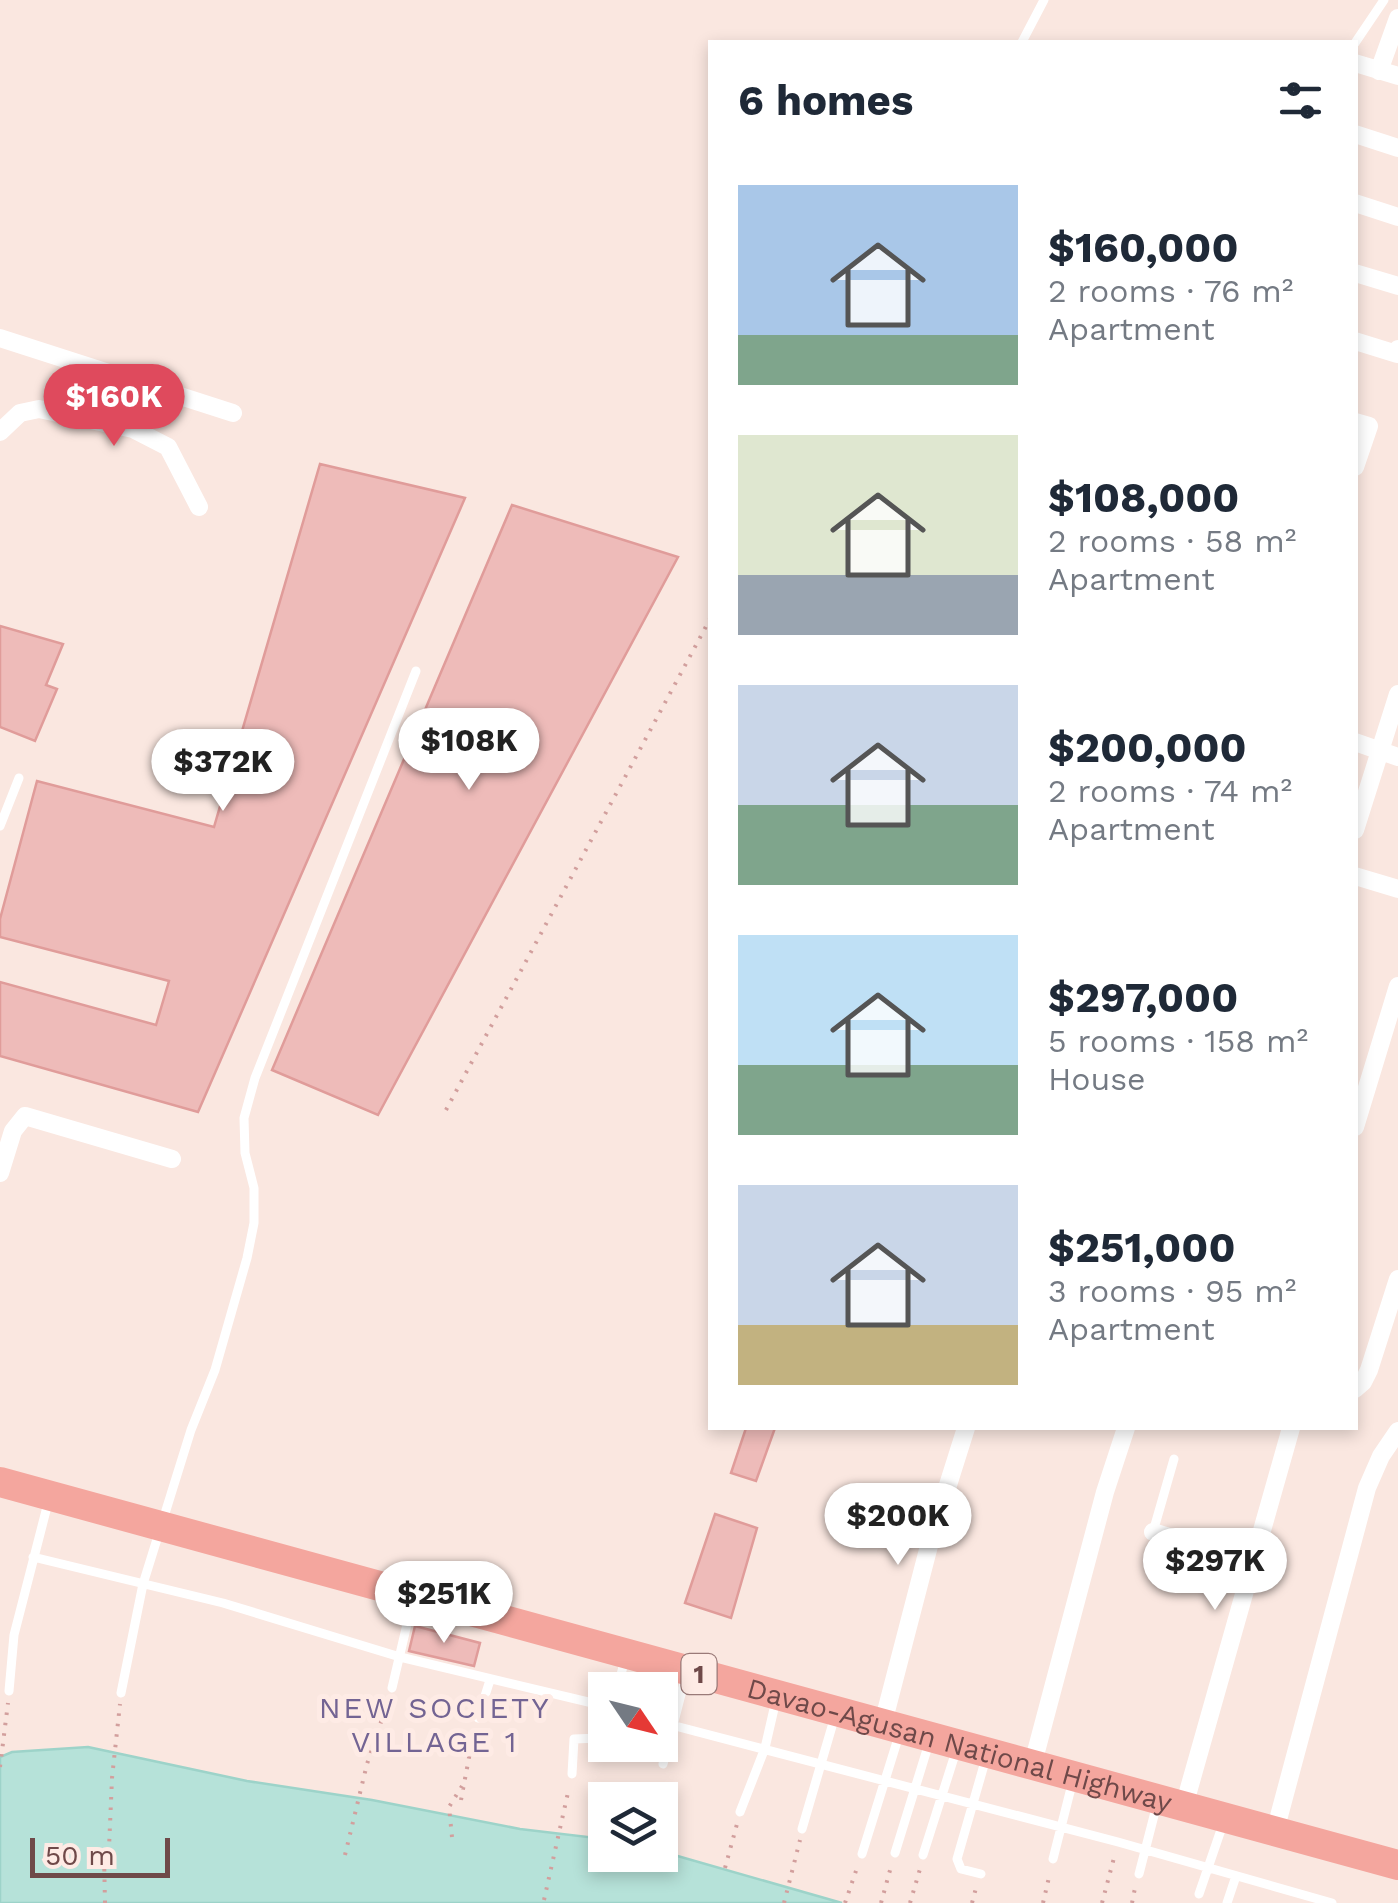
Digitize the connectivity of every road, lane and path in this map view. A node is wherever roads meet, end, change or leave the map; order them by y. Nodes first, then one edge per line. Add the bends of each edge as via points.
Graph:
1 (1044, 0) edge
2 (1384, 0) edge
3 (1398, 18) edge
4 (1023, 40) edge
5 (1357, 40) edge
6 (1358, 65) edge
7 (1379, 71) junction
8 (1398, 76) edge
9 (1358, 135) edge
10 (1398, 148) edge
11 (1358, 204) edge
12 (1398, 216) edge
13 (1358, 274) edge
14 (1398, 286) edge
15 (0, 338) edge
16 (1358, 342) edge
17 (1398, 349) edge
18 (233, 413) dead end
19 (1358, 423) edge
20 (0, 432) edge
21 (1358, 458) edge
22 (199, 507) dead end
23 (708, 623) edge
24 (416, 671) dead end
25 (1398, 694) edge
26 (1358, 743) edge
27 (1389, 755) edge
28 (19, 778) dead end
29 (1358, 823) edge
30 (0, 826) edge
31 (1358, 877) edge
32 (1398, 890) edge
33 (1398, 986) edge
34 (446, 1110) dead end
35 (1358, 1118) edge
36 (172, 1159) dead end
37 (0, 1173) edge
38 (1398, 1278) edge
39 (1358, 1386) edge
40 (965, 1430) edge
41 (1125, 1430) edge
42 (1290, 1430) edge
43 (1398, 1432) edge
44 (1174, 1459) dead end
45 (0, 1482) edge
46 (50, 1495) junction
47 (162, 1526) junction
48 (1153, 1532) joint
49 (34, 1557) junction
50 (1254, 1563) junction
51 (143, 1584) junction
52 (414, 1596) junction
53 (626, 1655) junction
54 (400, 1658) junction
55 (688, 1671) junction
56 (622, 1672) edge
57 (490, 1680) junction
58 (392, 1688) joint
59 (9, 1691) joint
60 (121, 1693) joint
61 (777, 1694) junction
62 (588, 1702) edge
63 (678, 1710) edge
64 (837, 1710) junction
65 (478, 1718) joint
66 (892, 1726) junction
67 (678, 1727) edge
68 (588, 1738) edge
69 (959, 1743) junction
70 (765, 1748) junction
71 (1032, 1763) junction
72 (822, 1764) junction
73 (0, 1767) edge
74 (572, 1774) joint
75 (1075, 1774) junction
76 (885, 1781) junction
77 (462, 1786) junction
78 (914, 1790) junction
79 (941, 1797) junction
80 (461, 1800) dead end
81 (1171, 1802) junction
82 (973, 1806) junction
83 (740, 1812) joint
84 (1225, 1818) junction
85 (1061, 1827) junction
86 (802, 1829) joint
87 (1275, 1831) junction
88 (452, 1837) dead end
89 (1116, 1848) dead end
90 (1146, 1850) junction
91 (894, 1853) joint
92 (862, 1854) joint
93 (345, 1855) dead end
94 (923, 1855) joint
95 (1054, 1858) joint
96 (1398, 1865) edge
97 (726, 1868) dead end
98 (1210, 1868) junction
99 (981, 1874) dead end
100 (1139, 1874) dead end
101 (1236, 1876) junction
102 (1199, 1894) dead end
103 (1297, 1899) edge
104 (544, 1900) dead end
105 (1327, 1902) edge
106 (105, 1903) edge
107 (784, 1903) edge
108 (845, 1903) edge
109 (881, 1903) edge
110 (910, 1903) edge
111 (1044, 1903) edge
112 (1102, 1903) edge
113 (1227, 1903) edge

1 - 4 lane
2 - 5 lane
3 - 7 street
6 - 7 street
7 - 8 street
9 - 10 street
11 - 12 street
13 - 14 street
15 - 18 street
16 - 17 street via 1396,354
19 - 21 street via 1368,426
20 - 22 street via 20,413 40,408 133,429 168,447
23 - 34 path
24 - 47 lane via 254,1078 244,1118 254,1188 247,1258
25 - 27 street
26 - 27 street
27 - 29 street
28 - 30 lane
31 - 32 street
33 - 35 street
36 - 37 street via 24,1116
38 - 39 street
40 - 66 street via 917,1590
41 - 71 street
42 - 50 street
43 - 87 street via 1367,1488
44 - 48 lane
45 - 46 highway, Davao-Agusan National Highway / 1
46 - 47 highway, Davao-Agusan National Highway / 1
46 - 49 lane
47 - 51 lane
47 - 52 highway, Davao-Agusan National Highway / 1
48 - 50 street
49 - 51 lane
49 - 59 lane via 14,1635
50 - 81 street
51 - 54 lane
51 - 60 lane
52 - 53 highway, Davao-Agusan National Highway / 1
52 - 54 lane
53 - 55 highway, Davao-Agusan National Highway / 1
53 - 56 lane
54 - 57 lane
54 - 58 lane
55 - 61 highway, Davao-Agusan National Highway / 1
55 - 63 lane
57 - 62 lane
57 - 65 lane
58 - 93 path
59 - 73 path
60 - 106 path
61 - 64 highway, Davao-Agusan National Highway / 1
61 - 70 lane
64 - 66 highway, Davao-Agusan National Highway / 1
64 - 72 lane
65 - 77 path
66 - 69 highway, Davao-Agusan National Highway / 1
66 - 76 lane
67 - 70 lane
68 - 74 lane via 574,1738
69 - 71 highway, Davao-Agusan National Highway / 1
69 - 78 lane
69 - 79 lane
69 - 82 lane
70 - 72 lane
70 - 83 lane
71 - 75 highway, Davao-Agusan National Highway / 1
72 - 76 lane
72 - 86 lane
74 - 104 path
75 - 81 highway, Davao-Agusan National Highway / 1
75 - 85 lane
76 - 78 lane
76 - 92 lane
77 - 80 path
77 - 88 path via 449,1807
78 - 79 lane
78 - 91 lane
79 - 82 lane
79 - 94 lane
81 - 84 highway, Davao-Agusan National Highway / 1
81 - 90 lane
82 - 85 lane
82 - 99 lane via 957,1864
83 - 97 path
84 - 87 highway, Davao-Agusan National Highway / 1
84 - 98 lane
85 - 90 lane
85 - 95 lane
86 - 107 path
87 - 96 highway, Davao-Agusan National Highway / 1
89 - 112 path
90 - 98 lane
90 - 100 lane
91 - 109 path
92 - 108 path
94 - 110 path
95 - 111 path
98 - 101 lane
98 - 102 lane
101 - 103 lane
101 - 113 lane
103 - 105 lane

